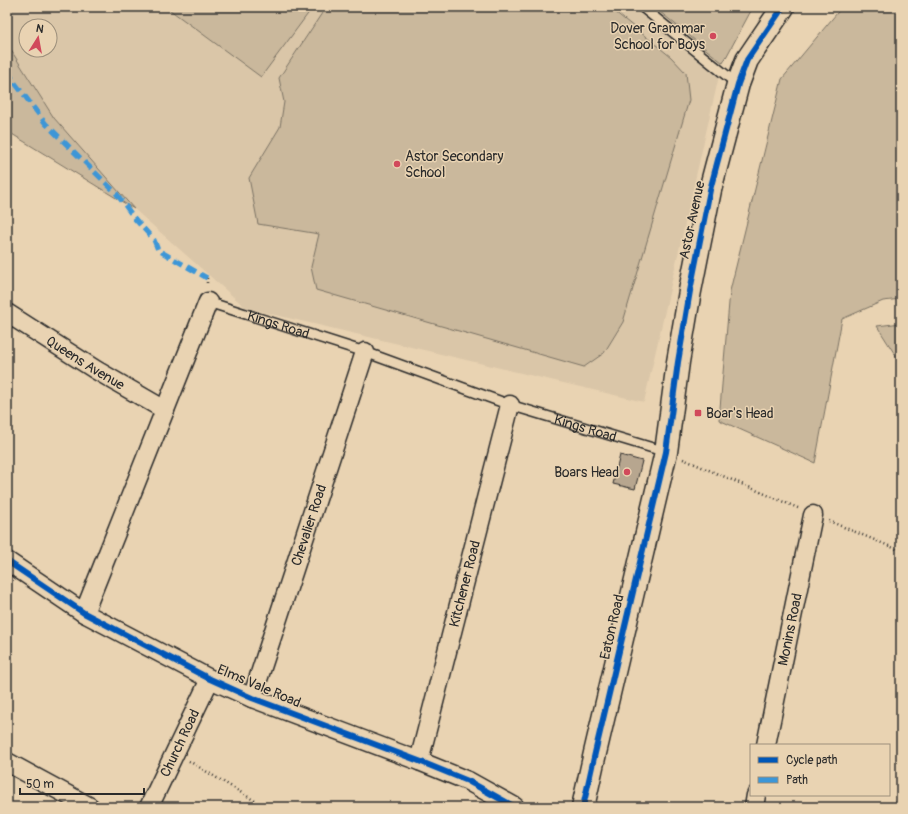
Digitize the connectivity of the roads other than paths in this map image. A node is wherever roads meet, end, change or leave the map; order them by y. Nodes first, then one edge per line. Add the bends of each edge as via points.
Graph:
1 (642, 7) edge
2 (783, 7) edge
3 (738, 84) junction
4 (208, 302) joint
5 (7, 313) edge
6 (365, 352) junction
7 (510, 405) junction
8 (165, 410) junction
9 (666, 452) junction
10 (813, 515) road end
11 (7, 561) edge
12 (84, 613) junction
13 (210, 679) junction
14 (252, 698) junction
15 (766, 744) edge
16 (7, 762) edge
17 (419, 762) junction
18 (756, 796) edge
19 (90, 807) edge
20 (149, 807) edge
21 (515, 807) edge
22 (583, 807) edge
23 (754, 807) edge

1 - 3 lane
2 - 3 street, Astor Avenue via 748,60
3 - 9 street, Astor Avenue via 710,190 690,291
4 - 6 lane, Kings Road
4 - 8 street, Kings Road
5 - 8 street, Queens Avenue via 96,370
6 - 7 lane, Kings Road
6 - 14 street, Chevalier Road
7 - 9 lane, Kings Road
7 - 17 street, Kitchener Road
8 - 12 street, Kings Road
9 - 22 street, Eaton Road
10 - 15 street, Monins Road
11 - 12 street, Elms Vale Road
12 - 13 street, Elms Vale Road
13 - 14 street, Elms Vale Road
13 - 20 street, Church Road
14 - 17 street, Elms Vale Road
16 - 19 street
17 - 21 street, Elms Vale Road via 468,782
18 - 23 street

